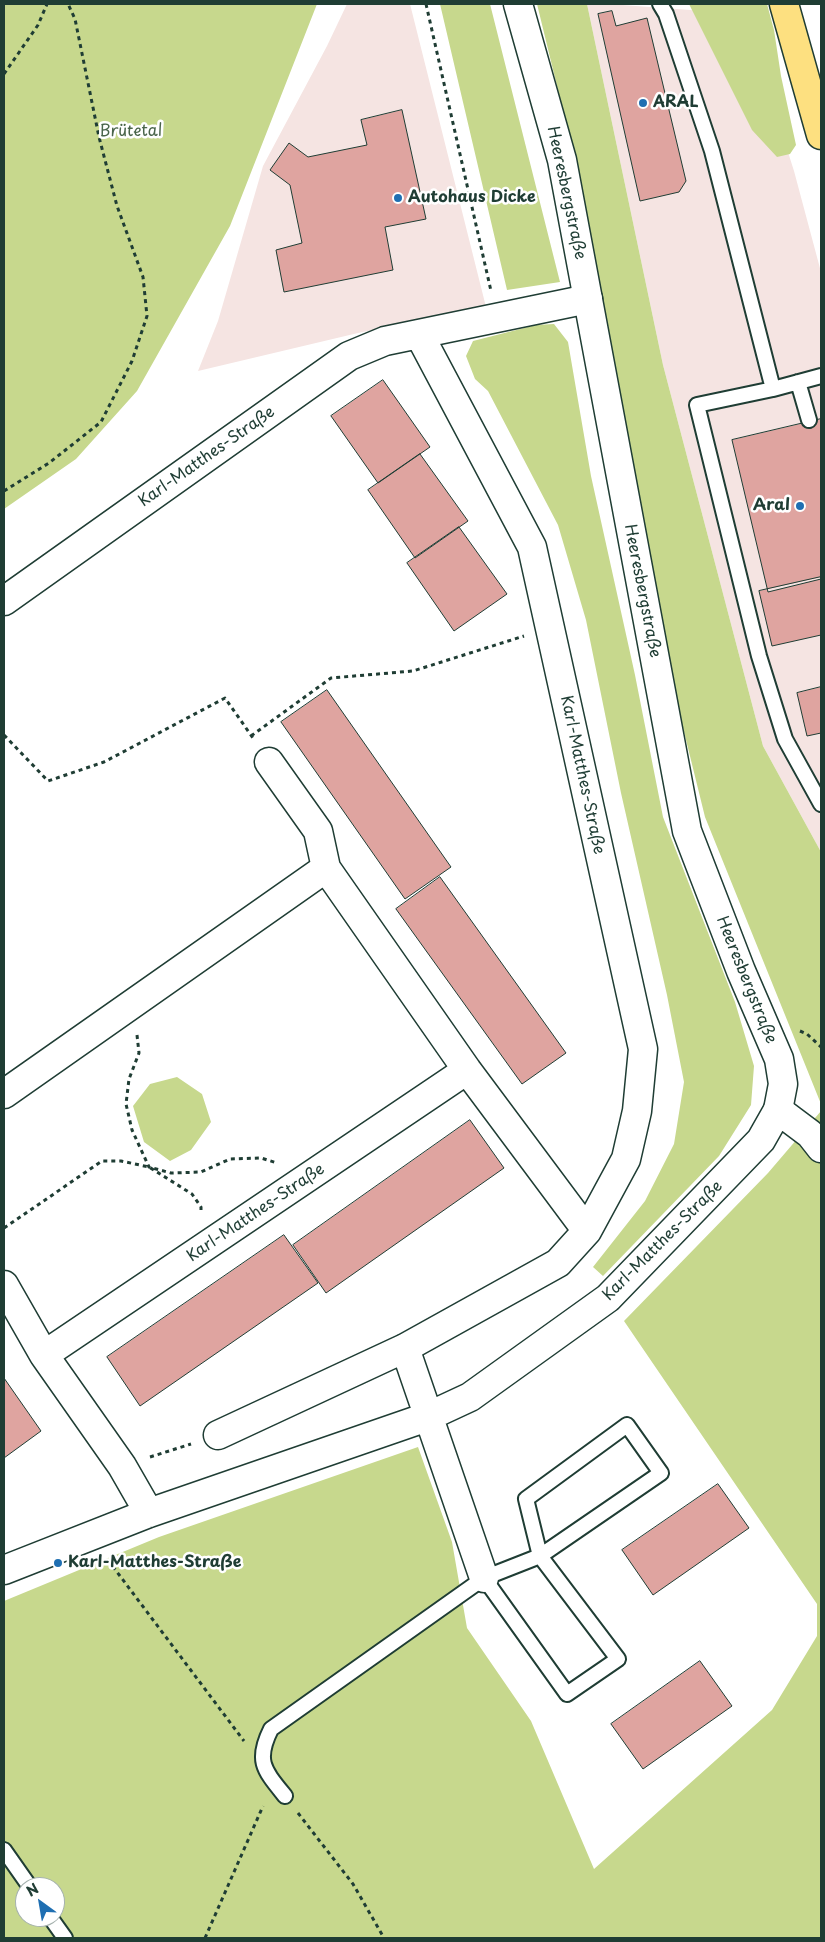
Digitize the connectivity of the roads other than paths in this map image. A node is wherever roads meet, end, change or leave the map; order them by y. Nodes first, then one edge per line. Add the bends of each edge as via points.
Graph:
1 (518, 4) edge
2 (660, 4) edge
3 (784, 4) edge
4 (821, 134) edge
5 (588, 299) junction
6 (420, 334) junction
7 (821, 376) edge
8 (798, 382) junction
9 (773, 389) junction
10 (809, 420) dead end
11 (4, 601) edge
12 (269, 762) road end
13 (821, 804) edge
14 (326, 868) junction
15 (468, 1070) junction
16 (4, 1094) edge
17 (778, 1110) junction
18 (821, 1148) edge
19 (587, 1231) junction
20 (4, 1285) edge
21 (405, 1348) junction
22 (44, 1355) junction
23 (428, 1417) junction
24 (218, 1435) road end
25 (149, 1513) junction
26 (540, 1556) junction
27 (4, 1570) edge
28 (484, 1578) junction
29 (285, 1796) road end
30 (4, 1850) edge
31 (23, 1877) edge
32 (57, 1927) edge
33 (65, 1938) edge

1 - 5 street, Heeresbergstraße via 562,160
2 - 9 lane via 712,151
3 - 4 main road
5 - 6 street, Karl-Matthes-Straße
5 - 17 street, Heeresbergstraße via 686,832 779,1059 783,1084
6 - 11 street, Karl-Matthes-Straße via 385,341 349,356
6 - 19 street, Karl-Matthes-Straße via 532,547 642,1048 637,1111 626,1159
7 - 8 lane
8 - 9 lane
8 - 10 lane
9 - 13 lane via 697,405 759,656 785,738
12 - 14 street via 318,831
14 - 15 street
14 - 16 street
15 - 19 street
15 - 22 street, Karl-Matthes-Straße
17 - 18 street via 810,1134
17 - 23 street, Karl-Matthes-Straße via 756,1146 608,1298 470,1397
19 - 21 street, Karl-Matthes-Straße via 558,1262
20 - 22 street
21 - 23 street
21 - 24 street, Karl-Matthes-Straße
22 - 25 street via 122,1466
23 - 25 street, Karl-Matthes-Straße
23 - 28 street
25 - 27 street, Karl-Matthes-Straße
26 - 26 lane via 661,1473 628,1425 526,1499
26 - 28 lane
26 - 28 lane via 618,1659 567,1694
28 - 29 lane via 271,1729 263,1746 263,1763
30 - 31 lane
32 - 33 lane

